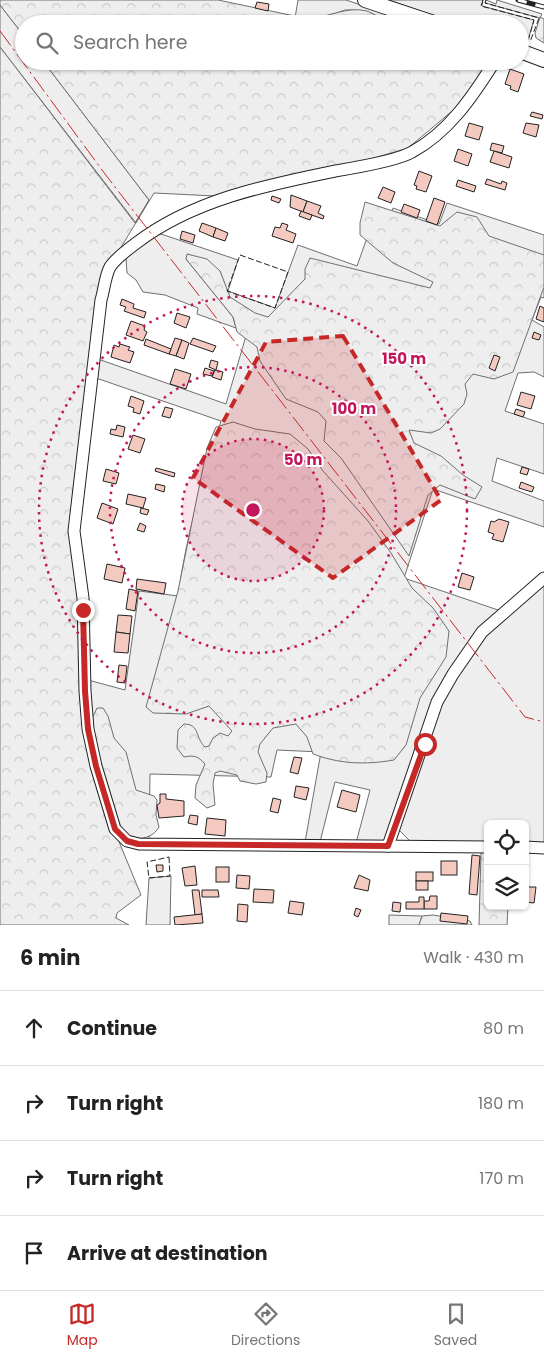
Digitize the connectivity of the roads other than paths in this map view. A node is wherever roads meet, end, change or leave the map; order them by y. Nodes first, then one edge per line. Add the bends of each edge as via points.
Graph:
1 (365, 0) edge
2 (410, 15) edge
3 (529, 54) edge
4 (544, 60) edge
5 (489, 70) edge
6 (544, 578) edge
7 (388, 846) junction
8 (484, 847) edge
9 (529, 847) edge
10 (544, 848) edge

1 - 2 main road
3 - 4 main road
5 - 7 street via 470,100 444,129 411,153 249,190 181,215 147,235 110,267 101,300 74,531 83,598 88,729 115,829 127,841 138,844
6 - 7 street via 482,632 453,674 437,702
7 - 8 street
9 - 10 street

